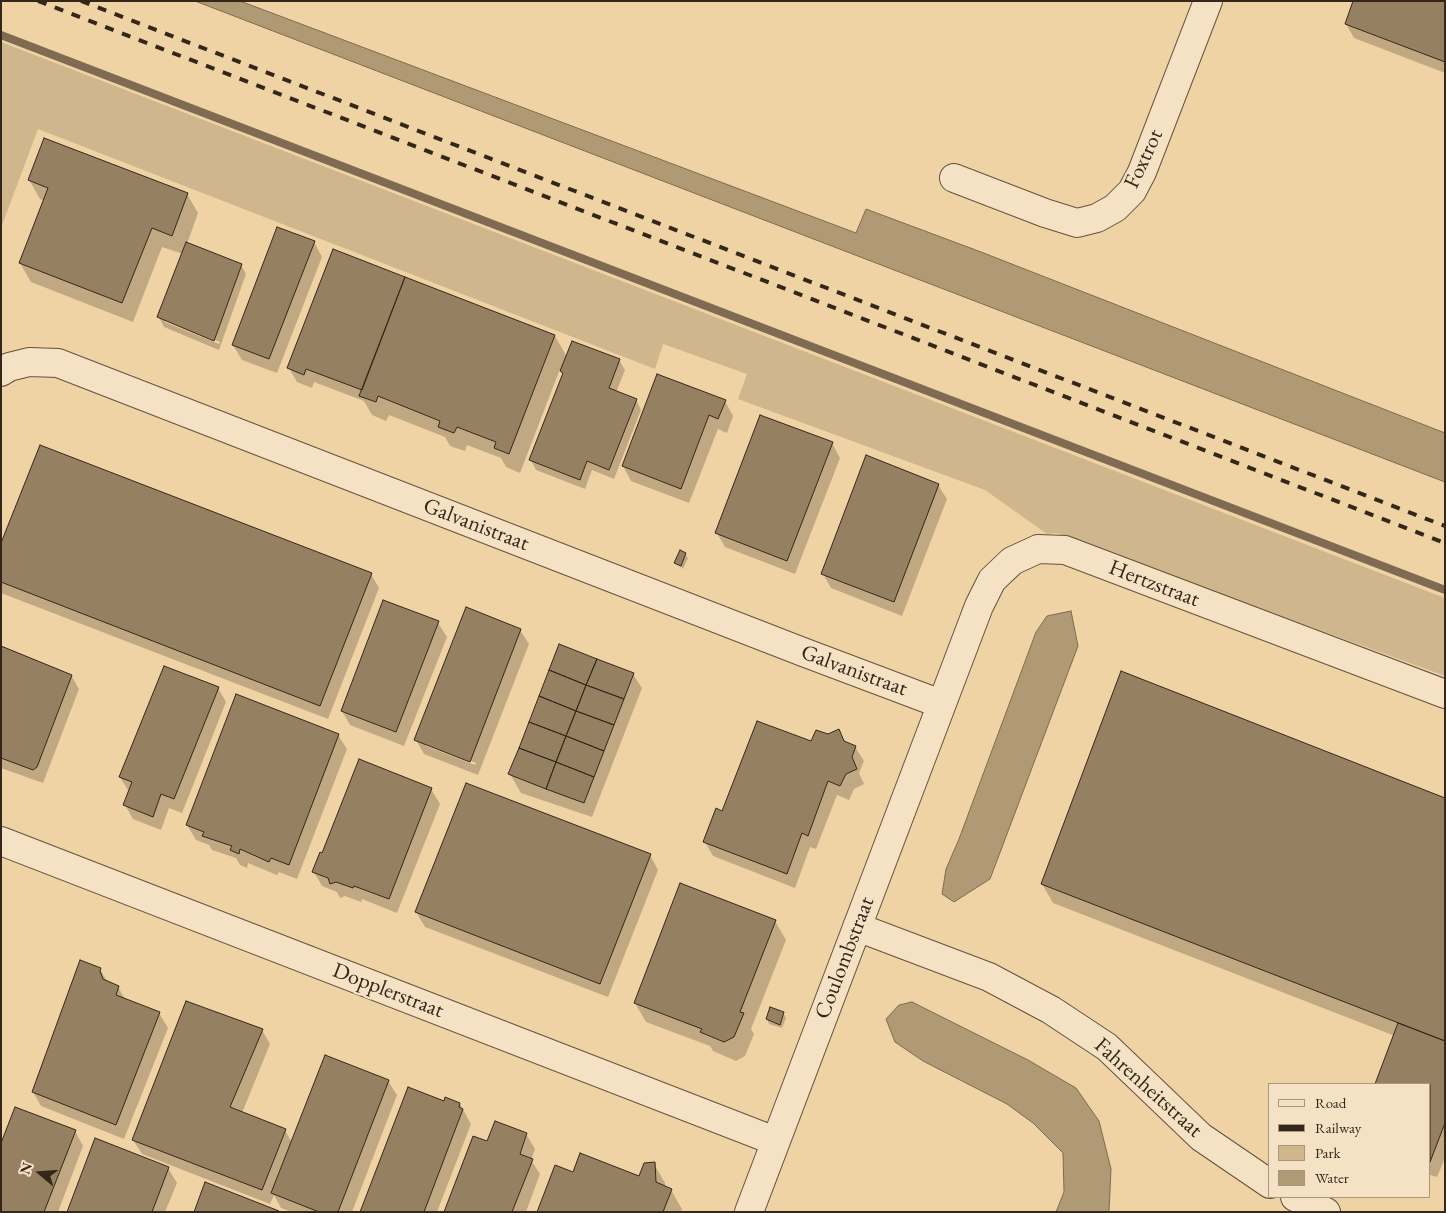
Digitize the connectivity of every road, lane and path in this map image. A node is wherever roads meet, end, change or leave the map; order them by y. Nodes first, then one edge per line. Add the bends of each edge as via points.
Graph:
1 (1208, 1) edge
2 (954, 178) dead end
3 (5, 369) edge
4 (1445, 694) edge
5 (941, 704) junction
6 (1, 841) edge
7 (857, 927) junction
8 (775, 1141) junction
9 (1268, 1183) edge
10 (1297, 1198) edge
11 (748, 1212) edge
12 (1326, 1212) edge

1 - 2 street, Foxtrot via 1142,172 1132,192 1115,208 1097,218 1077,222
3 - 5 street, Galvanistraat via 29,362 58,363
4 - 5 street, Hertzstraat via 1065,550 1038,549 1012,561 992,580
5 - 7 street, Coulombstraat
6 - 8 street, Dopplerstraat
7 - 8 street, Coulombstraat
7 - 9 street, Fahrenheitstraat via 989,977 1052,1010 1107,1047 1201,1136
8 - 11 street, Coulombstraat
10 - 12 street

